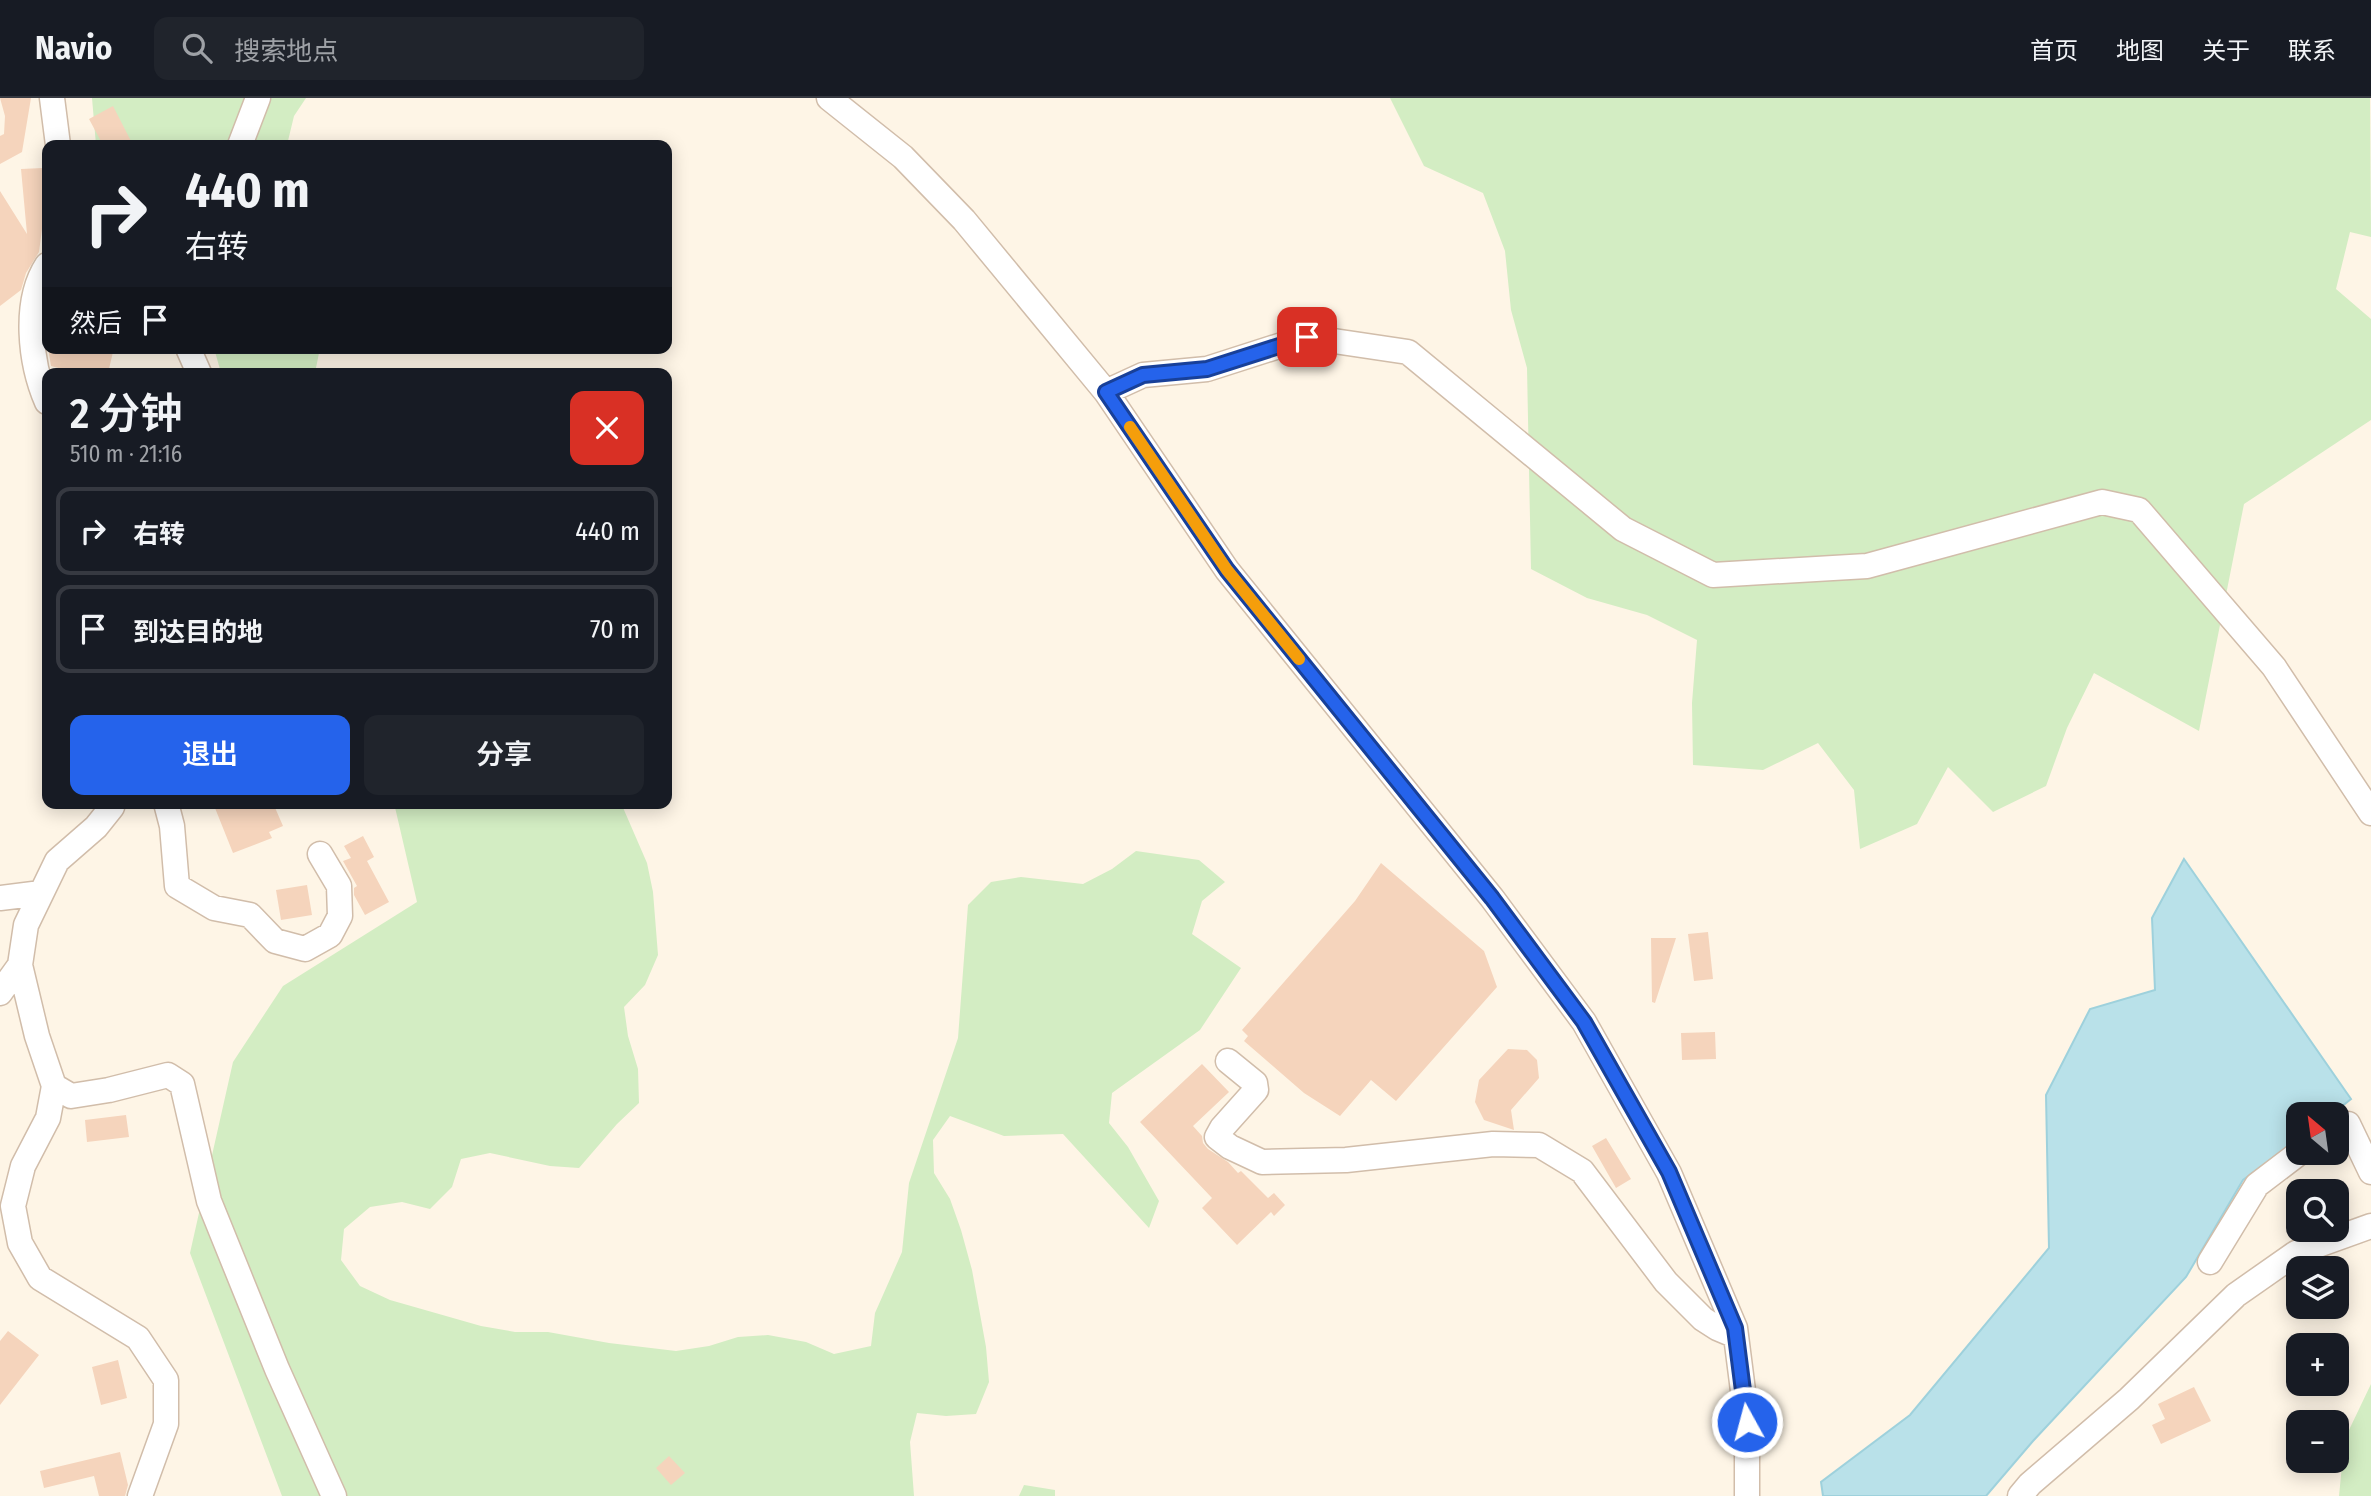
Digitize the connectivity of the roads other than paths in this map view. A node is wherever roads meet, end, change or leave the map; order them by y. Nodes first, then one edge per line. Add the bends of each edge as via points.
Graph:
1 (52, 98) edge
2 (258, 98) edge
3 (829, 98) edge
4 (57, 140) edge
5 (242, 140) edge
6 (42, 279) edge
7 (42, 390) edge
8 (1106, 392) junction
9 (111, 809) edge
10 (168, 809) edge
11 (2371, 813) edge
12 (320, 854) dead end
13 (41, 893) junction
14 (0, 898) edge
15 (20, 965) junction
16 (0, 993) edge
17 (1228, 1061) dead end
18 (54, 1086) junction
19 (2349, 1126) edge
20 (2286, 1163) edge
21 (2371, 1172) edge
22 (2371, 1226) edge
23 (2210, 1262) dead end
24 (1736, 1336) junction
25 (140, 1496) edge
26 (334, 1496) edge
27 (1747, 1496) edge
28 (2020, 1496) edge

1 - 4 street
2 - 5 street
3 - 8 street via 903,156 964,220
6 - 7 street via 33,307 31,339
8 - 11 street via 1143,375 1207,369 1307,337 1408,352 1623,530 1713,575 1867,566 2102,502 2139,510 2274,667
8 - 24 street via 1227,570 1492,898 1584,1022 1669,1172
9 - 13 street via 57,861
10 - 12 street via 177,886 214,908 250,915 275,941 304,949 330,935 340,916 339,886
13 - 14 street
13 - 15 street via 26,925
15 - 16 street
15 - 18 street
17 - 24 street via 1255,1083 1256,1090 1217,1136 1230,1147 1262,1162 1346,1160 1493,1144 1539,1145 1582,1171 1665,1282 1703,1319
18 - 25 street via 48,1118 23,1166 13,1206 20,1243 40,1278 138,1338 166,1380 166,1424
18 - 26 street via 71,1096 168,1075 182,1084 209,1201
19 - 21 street
20 - 23 street via 2257,1185
22 - 28 street via 2296,1253 2236,1294 2129,1399
24 - 27 street via 1747,1422

